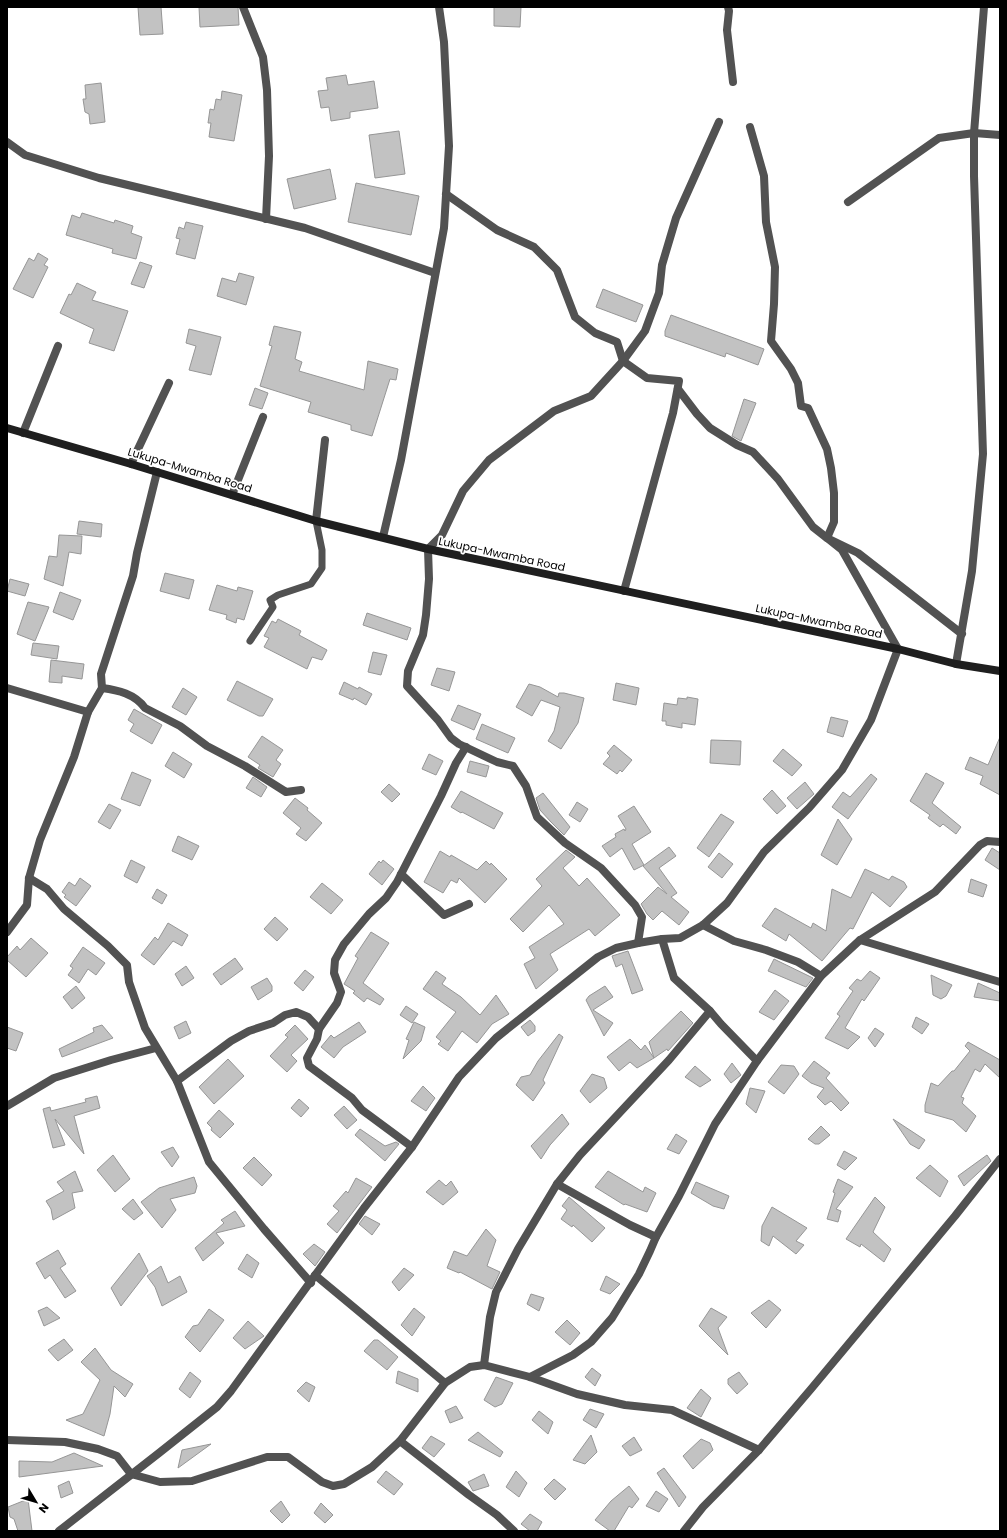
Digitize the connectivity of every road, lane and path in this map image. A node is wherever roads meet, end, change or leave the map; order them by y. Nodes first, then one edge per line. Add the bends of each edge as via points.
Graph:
1 (243, 7) edge
2 (439, 7) edge
3 (728, 7) edge
4 (984, 7) edge
5 (733, 82) dead end
6 (719, 122) dead end
7 (750, 127) dead end
8 (974, 133) junction
9 (1000, 135) edge
10 (7, 142) edge
11 (446, 194) junction
12 (848, 202) dead end
13 (266, 219) junction
14 (435, 273) junction
15 (58, 346) dead end
16 (623, 361) junction
17 (169, 383) dead end
18 (678, 389) junction
19 (263, 418) dead end
20 (7, 428) edge
21 (23, 433) junction
22 (325, 440) dead end
23 (131, 464) junction
24 (157, 472) junction
25 (232, 495) junction
26 (316, 521) junction
27 (383, 537) junction
28 (827, 538) junction
29 (428, 549) junction
30 (624, 591) junction
31 (962, 634) junction
32 (250, 641) dead end
33 (898, 649) junction
34 (956, 664) junction
35 (1000, 671) edge
36 (7, 688) edge
37 (102, 688) junction
38 (88, 712) junction
39 (466, 747) junction
40 (301, 790) dead end
41 (1000, 842) edge
42 (401, 874) junction
43 (29, 878) junction
44 (469, 904) dead end
45 (703, 925) junction
46 (7, 932) edge
47 (662, 939) junction
48 (860, 940) junction
49 (638, 943) junction
50 (821, 976) junction
51 (1000, 982) edge
52 (710, 1011) junction
53 (318, 1029) junction
54 (156, 1048) junction
55 (757, 1061) junction
56 (177, 1081) junction
57 (7, 1106) edge
58 (412, 1146) junction
59 (1000, 1159) edge
60 (557, 1184) junction
61 (656, 1237) junction
62 (313, 1279) junction
63 (484, 1365) junction
64 (530, 1377) junction
65 (445, 1383) junction
66 (7, 1440) edge
67 (400, 1441) junction
68 (759, 1450) junction
69 (131, 1474) junction
70 (58, 1531) edge
71 (514, 1531) edge
72 (684, 1531) edge

1 - 13 street via 263,57 267,90 269,156
2 - 11 street via 444,42 449,146
3 - 5 street via 727,30
4 - 8 street
6 - 16 street via 676,218 662,265 659,293 645,331
7 - 28 street via 764,176 766,222 775,267 771,341 791,369 798,383 801,406 808,408 827,449 834,493 834,522
8 - 9 street
8 - 12 street via 939,138
8 - 31 street via 984,454 972,571
10 - 13 street via 25,155 98,178
11 - 14 street via 444,228
11 - 16 street via 497,230 534,247 557,270 574,317 595,333 617,342
13 - 14 street via 305,228
14 - 27 street via 401,460
15 - 21 street
16 - 18 street via 647,378 679,381
16 - 29 street via 591,396 554,410 490,460 463,491 442,535
17 - 23 street
18 - 28 street via 710,428 753,452 778,479 813,527
18 - 30 street
19 - 25 street
20 - 21 street, Lukupa-Mwamba Road
21 - 23 street, Lukupa-Mwamba Road
22 - 26 street
23 - 24 street, Lukupa-Mwamba Road
24 - 25 street, Lukupa-Mwamba Road
24 - 37 street via 133,576 101,674
25 - 26 street, Lukupa-Mwamba Road
26 - 27 street, Lukupa-Mwamba Road
26 - 32 lane via 322,550 322,568 311,584 270,600 273,607
27 - 29 street, Lukupa-Mwamba Road
28 - 31 street via 858,553
28 - 33 street via 842,550
29 - 30 street, Lukupa-Mwamba Road
29 - 39 street via 426,616 423,635 408,671 407,686 451,738
30 - 33 street, Lukupa-Mwamba Road
31 - 34 street
33 - 34 street, Lukupa-Mwamba Road
33 - 45 street via 872,720 842,770 809,808 764,852 727,903
34 - 35 street, Lukupa-Mwamba Road
36 - 38 street
37 - 38 street
37 - 40 street via 128,694 145,708 180,726 207,746 286,792
38 - 43 street via 74,758 40,840
39 - 42 street
39 - 49 street via 497,762 513,766 526,786 537,817 565,842 601,868 634,905 642,917
41 - 48 street via 987,840 935,892
42 - 44 street via 444,916
42 - 53 street via 386,898 349,938 335,960 334,974 341,992 337,1003
43 - 46 street via 27,905
43 - 54 street via 47,889 64,909 127,965 129,982
45 - 47 street via 680,938
45 - 50 street via 734,941 798,962
47 - 49 street
47 - 52 street via 674,978
48 - 50 street
48 - 51 street
49 - 58 street via 616,948 598,957 496,1038 459,1077
50 - 55 street
52 - 55 street
52 - 60 street
53 - 56 street via 308,1017 296,1012 285,1015 231,1041
53 - 58 street via 317,1039 307,1058 309,1066 352,1098 362,1110
54 - 56 street
54 - 57 street via 54,1078
55 - 61 street via 715,1124
56 - 62 street via 209,1162 264,1229
58 - 62 street
59 - 68 street
60 - 61 street
60 - 63 street via 496,1292
61 - 64 street via 635,1280 612,1318 591,1342 573,1356
62 - 65 street
62 - 69 street via 231,1391 217,1406
63 - 64 street
63 - 65 street via 470,1367
64 - 68 street via 577,1394 611,1402 672,1410
65 - 67 street
66 - 69 street via 65,1442 98,1449 116,1456
67 - 69 street via 372,1467 344,1484 333,1486 322,1482 288,1457 278,1456 268,1456 192,1481 160,1482
67 - 71 street via 497,1515
68 - 72 street via 703,1507
69 - 70 street

